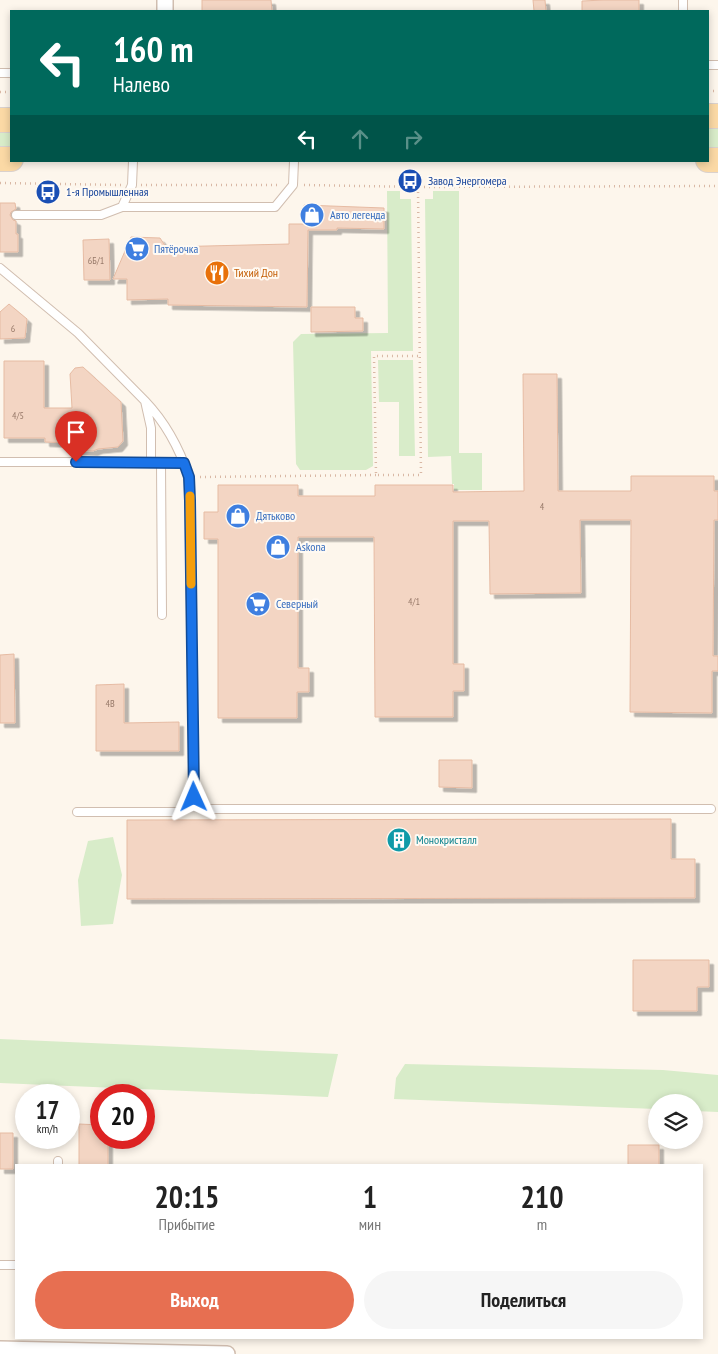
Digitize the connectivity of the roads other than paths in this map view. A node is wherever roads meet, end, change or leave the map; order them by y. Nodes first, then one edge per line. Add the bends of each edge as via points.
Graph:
1 (133, 162) edge
2 (294, 162) edge
3 (122, 208) junction
4 (16, 216) dead end
5 (0, 268) edge
6 (145, 401) junction
7 (0, 462) edge
8 (151, 462) junction
9 (161, 463) junction
10 (184, 463) junction
11 (162, 615) dead end
12 (194, 797) junction
13 (711, 809) dead end
14 (77, 812) dead end
15 (0, 1265) edge
16 (15, 1265) edge
17 (0, 1349) edge
18 (227, 1354) edge

1 - 3 lane via 132,185
2 - 3 lane via 293,185 275,207
3 - 4 lane via 101,215
5 - 6 lane via 78,333
6 - 8 lane via 151,428
6 - 10 lane
7 - 8 lane
8 - 9 lane
9 - 10 lane
9 - 11 lane
10 - 12 lane via 189,477
12 - 13 lane via 207,809
12 - 14 lane via 180,812
15 - 16 lane
17 - 18 street

